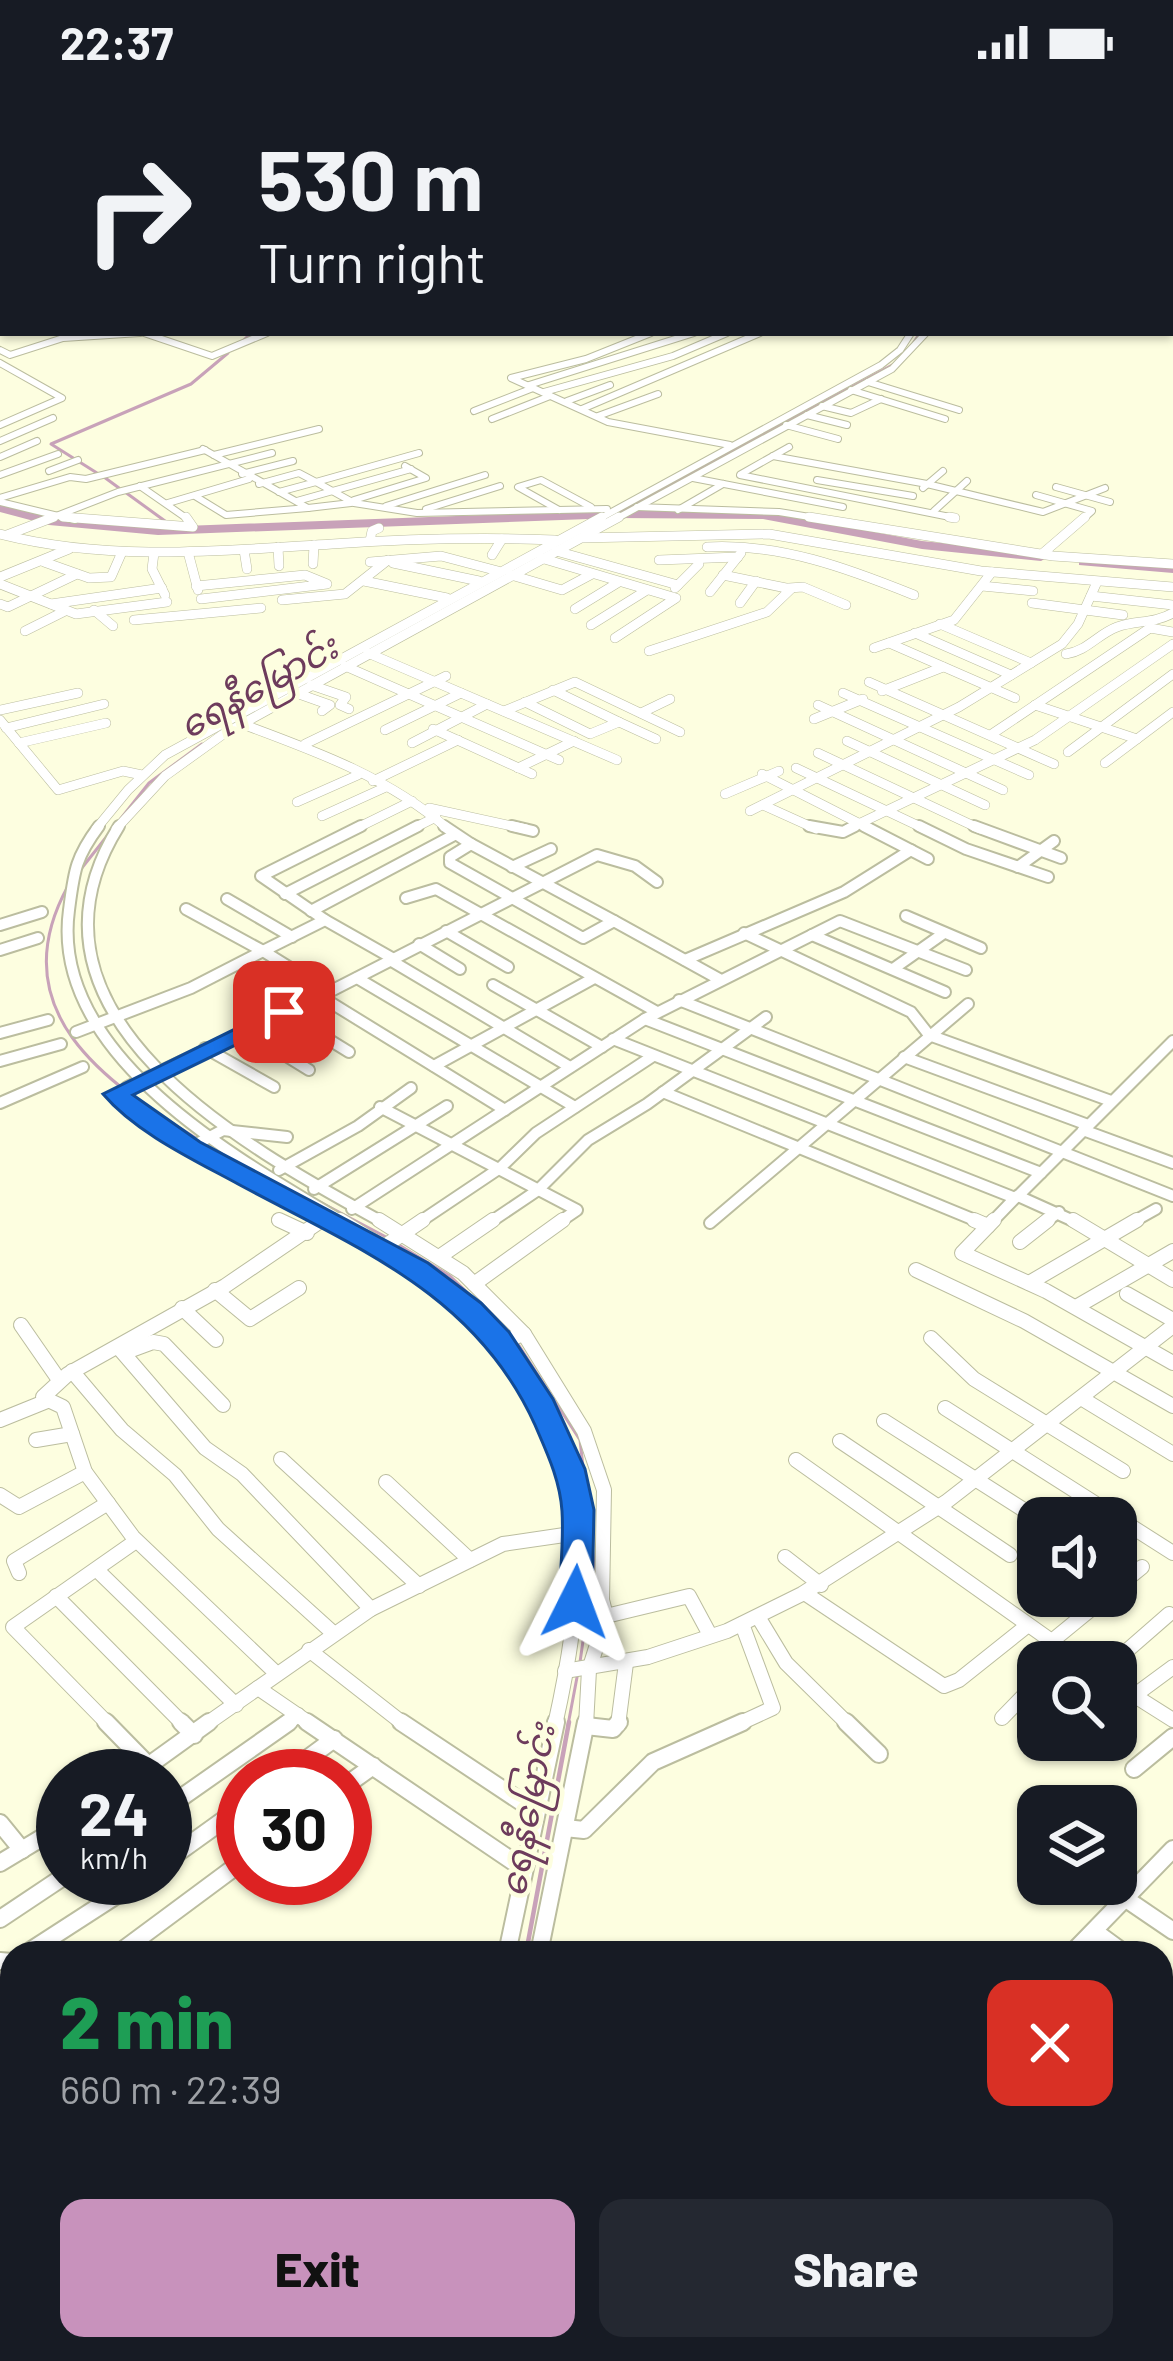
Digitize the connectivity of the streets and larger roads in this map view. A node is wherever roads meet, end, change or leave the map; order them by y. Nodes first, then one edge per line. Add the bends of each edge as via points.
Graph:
1 (95, 336) edge
2 (151, 336) edge
3 (259, 336) edge
4 (644, 336) edge
5 (655, 336) edge
6 (687, 336) edge
7 (718, 336) edge
8 (728, 336) edge
9 (753, 336) edge
10 (909, 336) edge
11 (924, 336) edge
12 (742, 341) junction
13 (631, 342) junction
14 (672, 342) junction
15 (652, 349) junction
16 (0, 350) edge
17 (673, 356) junction
18 (695, 362) junction
19 (0, 363) edge
20 (867, 382) junction
21 (610, 385) dead end
22 (539, 390) junction
23 (851, 390) junction
24 (658, 394) dead end
25 (881, 399) junction
26 (566, 401) junction
27 (820, 406) junction
28 (582, 409) junction
29 (959, 410) dead end
30 (474, 411) dead end
31 (806, 414) junction
32 (598, 416) junction
33 (53, 418) dead end
34 (13, 419) junction
35 (492, 419) dead end
36 (945, 419) dead end
37 (0, 424) edge
38 (37, 425) junction
39 (786, 425) junction
40 (847, 425) dead end
41 (319, 429) dead end
42 (761, 440) junction
43 (838, 440) dead end
44 (0, 441) edge
45 (37, 441) dead end
46 (731, 445) junction
47 (789, 447) junction
48 (207, 451) junction
49 (804, 451) dead end
50 (418, 452) dead end
51 (272, 453) dead end
52 (58, 454) dead end
53 (773, 456) junction
54 (0, 457) edge
55 (840, 459) dead end
56 (78, 460) dead end
57 (393, 460) junction
58 (293, 461) dead end
59 (31, 464) junction
60 (229, 464) junction
61 (892, 465) dead end
62 (830, 468) junction
63 (412, 469) junction
64 (202, 471) junction
65 (943, 471) dead end
66 (2, 473) edge
67 (484, 475) dead end
68 (740, 475) junction
69 (879, 476) junction
70 (692, 478) junction
71 (250, 479) junction
72 (26, 480) dead end
73 (817, 480) junction
74 (968, 481) dead end
75 (316, 482) junction
76 (723, 484) junction
77 (927, 484) junction
78 (140, 486) junction
79 (227, 486) junction
80 (500, 486) dead end
81 (447, 487) junction
82 (867, 487) junction
83 (1056, 487) dead end
84 (1105, 488) dead end
85 (805, 490) junction
86 (956, 490) junction
87 (334, 491) junction
88 (276, 493) junction
89 (1036, 495) dead end
90 (195, 496) junction
91 (466, 496) junction
92 (913, 496) junction
93 (1087, 496) junction
94 (855, 497) junction
95 (0, 500) edge
96 (790, 500) junction
97 (297, 501) junction
98 (351, 502) junction
99 (1110, 502) dead end
100 (168, 503) junction
101 (1067, 504) junction
102 (902, 506) junction
103 (637, 507) junction
104 (843, 507) junction
105 (308, 508) junction
106 (380, 508) junction
107 (560, 510) junction
108 (677, 510) junction
109 (934, 511) junction
110 (494, 512) junction
111 (779, 512) junction
112 (413, 513) junction
113 (596, 514) junction
114 (612, 514) junction
115 (50, 515) junction
116 (955, 518) dead end
117 (823, 521) junction
118 (379, 528) dead end
119 (878, 529) junction
120 (757, 533) junction
121 (3, 535) edge
122 (502, 539) junction
123 (807, 539) junction
124 (565, 541) junction
125 (370, 542) junction
126 (314, 545) junction
127 (747, 545) junction
128 (278, 547) junction
129 (707, 547) dead end
130 (70, 548) junction
131 (244, 550) junction
132 (122, 551) junction
133 (188, 552) junction
134 (154, 553) junction
135 (1042, 554) junction
136 (492, 555) dead end
137 (793, 555) junction
138 (738, 557) junction
139 (539, 558) junction
140 (9, 559) dead end
141 (387, 560) junction
142 (658, 560) dead end
143 (44, 562) junction
144 (370, 562) dead end
145 (313, 564) dead end
146 (699, 564) dead end
147 (1173, 564) edge
148 (279, 566) dead end
149 (28, 568) junction
150 (247, 569) dead end
151 (17, 572) junction
152 (992, 572) junction
153 (504, 573) junction
154 (77, 574) junction
155 (592, 574) junction
156 (723, 575) junction
157 (0, 580) edge
158 (194, 580) junction
159 (364, 581) junction
160 (480, 581) junction
161 (756, 581) junction
162 (619, 582) junction
163 (1096, 582) junction
164 (160, 583) junction
165 (55, 584) junction
166 (982, 586) junction
167 (1173, 587) edge
168 (789, 588) junction
169 (647, 590) junction
170 (1033, 591) dead end
171 (710, 592) dead end
172 (914, 595) dead end
173 (1090, 596) junction
174 (37, 597) junction
175 (201, 599) junction
176 (448, 599) junction
177 (282, 600) dead end
178 (167, 602) junction
179 (740, 602) dead end
180 (1032, 603) dead end
181 (0, 604) edge
182 (51, 604) junction
183 (846, 605) dead end
184 (261, 608) dead end
185 (575, 609) dead end
186 (1173, 609) edge
187 (94, 610) junction
188 (1084, 610) junction
189 (65, 611) junction
190 (207, 613) junction
191 (1123, 615) dead end
192 (134, 620) dead end
193 (174, 620) junction
194 (591, 625) dead end
195 (940, 625) junction
196 (113, 626) dead end
197 (1150, 628) junction
198 (26, 631) dead end
199 (1173, 632) edge
200 (915, 633) junction
201 (615, 638) dead end
202 (889, 643) junction
203 (1173, 644) edge
204 (874, 648) dead end
205 (649, 651) dead end
206 (368, 653) junction
207 (1066, 654) dead end
208 (1031, 663) junction
209 (345, 666) junction
210 (943, 667) junction
211 (1173, 674) edge
212 (1011, 675) junction
213 (446, 676) dead end
214 (435, 681) junction
215 (868, 682) dead end
216 (310, 685) junction
217 (991, 688) junction
218 (553, 690) junction
219 (886, 690) junction
220 (461, 692) junction
221 (78, 693) dead end
222 (296, 693) junction
223 (843, 693) dead end
224 (408, 694) junction
225 (1015, 698) dead end
226 (670, 700) dead end
227 (860, 700) junction
228 (525, 702) junction
229 (104, 704) dead end
230 (487, 704) junction
231 (1035, 705) junction
232 (434, 706) junction
233 (818, 706) dead end
234 (0, 710) edge
235 (350, 710) dead end
236 (322, 711) dead end
237 (504, 711) junction
238 (832, 712) junction
239 (1173, 712) edge
240 (641, 713) junction
241 (945, 714) junction
242 (461, 717) junction
243 (1068, 717) junction
244 (814, 719) dead end
245 (619, 722) junction
246 (106, 723) dead end
247 (3, 724) edge
248 (242, 724) junction
249 (921, 727) junction
250 (1101, 728) junction
251 (434, 729) junction
252 (385, 730) dead end
253 (680, 732) dead end
254 (992, 734) junction
255 (656, 739) dead end
256 (1137, 739) junction
257 (458, 740) junction
258 (897, 740) junction
259 (574, 741) junction
260 (847, 741) dead end
261 (19, 743) junction
262 (412, 743) dead end
263 (305, 744) junction
264 (1021, 747) junction
265 (818, 752) dead end
266 (1068, 752) dead end
267 (872, 753) junction
268 (546, 754) junction
269 (994, 759) junction
270 (559, 760) dead end
271 (617, 760) dead end
272 (1105, 763) dead end
273 (1054, 764) dead end
274 (847, 766) junction
275 (518, 768) junction
276 (796, 768) dead end
277 (779, 771) dead end
278 (967, 772) junction
279 (532, 774) dead end
280 (142, 775) junction
281 (358, 775) junction
282 (765, 776) junction
283 (1029, 776) dead end
284 (821, 780) junction
285 (374, 782) junction
286 (941, 784) junction
287 (386, 787) junction
288 (1004, 790) dead end
289 (795, 791) junction
290 (725, 794) dead end
291 (914, 798) junction
292 (412, 800) junction
293 (297, 802) dead end
294 (763, 805) junction
295 (985, 805) dead end
296 (424, 808) junction
297 (750, 811) dead end
298 (886, 811) junction
299 (322, 816) dead end
300 (436, 817) junction
301 (860, 824) junction
302 (532, 831) dead end
303 (454, 835) junction
304 (1054, 841) dead end
305 (472, 844) junction
306 (551, 849) dead end
307 (911, 850) junction
308 (1041, 851) junction
309 (1061, 858) dead end
310 (928, 859) dead end
311 (512, 867) junction
312 (1018, 867) junction
313 (82, 872) junction
314 (1048, 877) dead end
315 (657, 882) dead end
316 (540, 883) junction
317 (285, 895) junction
318 (406, 898) dead end
319 (510, 898) junction
320 (227, 899) dead end
321 (186, 909) dead end
322 (311, 911) junction
323 (479, 914) junction
324 (906, 916) dead end
325 (325, 920) junction
326 (614, 921) junction
327 (0, 925) edge
328 (446, 931) junction
329 (744, 933) junction
330 (944, 933) junction
331 (812, 934) junction
332 (292, 937) junction
333 (38, 938) junction
334 (419, 944) junction
335 (57, 946) dead end
336 (980, 948) dead end
337 (0, 950) edge
338 (263, 951) junction
339 (919, 951) junction
340 (775, 952) junction
341 (391, 959) junction
342 (685, 960) junction
343 (36, 963) dead end
344 (508, 967) dead end
345 (460, 969) dead end
346 (893, 970) junction
347 (966, 970) dead end
348 (358, 978) junction
349 (594, 978) junction
350 (719, 979) junction
351 (493, 985) dead end
352 (945, 992) dead end
353 (325, 994) junction
354 (679, 1000) junction
355 (42, 1004) dead end
356 (968, 1004) dead end
357 (537, 1010) junction
358 (284, 1012) junction
359 (651, 1016) junction
360 (766, 1017) dead end
361 (68, 1018) dead end
362 (48, 1020) junction
363 (501, 1027) junction
364 (749, 1029) junction
365 (244, 1030) junction
366 (76, 1032) junction
367 (0, 1033) edge
368 (929, 1035) junction
369 (1173, 1041) edge
370 (608, 1043) junction
371 (62, 1044) junction
372 (469, 1044) junction
373 (90, 1047) dead end
374 (205, 1048) junction
375 (719, 1050) junction
376 (349, 1052) dead end
377 (653, 1056) junction
378 (904, 1057) junction
379 (0, 1061) edge
380 (83, 1066) junction
381 (434, 1066) junction
382 (570, 1067) junction
383 (309, 1070) dead end
384 (691, 1072) junction
385 (118, 1073) dead end
386 (877, 1078) junction
387 (98, 1079) dead end
388 (274, 1087) dead end
389 (540, 1087) junction
390 (411, 1088) dead end
391 (124, 1089) junction
392 (663, 1092) junction
393 (850, 1100) junction
394 (1111, 1101) junction
395 (0, 1103) edge
396 (447, 1106) dead end
397 (380, 1107) junction
398 (574, 1107) junction
399 (505, 1110) junction
400 (824, 1124) junction
401 (416, 1125) junction
402 (1085, 1127) junction
403 (208, 1135) junction
404 (286, 1137) dead end
405 (176, 1139) dead end
406 (453, 1143) junction
407 (798, 1148) junction
408 (1064, 1149) junction
409 (218, 1160) dead end
410 (1173, 1163) edge
411 (500, 1168) junction
412 (279, 1170) junction
413 (1041, 1173) junction
414 (314, 1189) junction
415 (538, 1190) junction
416 (1173, 1196) edge
417 (1017, 1197) junction
418 (1156, 1209) dead end
419 (1059, 1212) junction
420 (360, 1213) junction
421 (278, 1220) dead end
422 (337, 1223) junction
423 (710, 1223) dead end
424 (988, 1226) junction
425 (307, 1233) junction
426 (399, 1234) junction
427 (1103, 1238) junction
428 (1020, 1242) dead end
429 (383, 1246) junction
430 (1173, 1251) edge
431 (439, 1257) junction
432 (1149, 1265) junction
433 (916, 1270) dead end
434 (1173, 1280) edge
435 (1029, 1283) junction
436 (474, 1284) junction
437 (299, 1288) dead end
438 (217, 1292) junction
439 (1127, 1294) dead end
440 (1076, 1307) junction
441 (184, 1310) junction
442 (1173, 1323) edge
443 (21, 1325) dead end
444 (523, 1335) junction
445 (931, 1338) dead end
446 (216, 1340) dead end
447 (502, 1342) junction
448 (1148, 1349) junction
449 (122, 1350) junction
450 (1173, 1363) edge
451 (1115, 1373) junction
452 (71, 1375) junction
453 (1081, 1398) junction
454 (52, 1401) junction
455 (223, 1405) dead end
456 (1173, 1406) edge
457 (945, 1408) dead end
458 (0, 1420) edge
459 (884, 1421) dead end
460 (1046, 1424) junction
461 (581, 1432) dead end
462 (72, 1434) junction
463 (559, 1439) junction
464 (36, 1440) dead end
465 (840, 1441) dead end
466 (1011, 1450) junction
467 (1173, 1454) edge
468 (281, 1459) dead end
469 (796, 1460) dead end
470 (1123, 1471) dead end
471 (85, 1472) junction
472 (972, 1478) junction
473 (386, 1482) dead end
474 (0, 1495) edge
475 (108, 1503) junction
476 (934, 1506) junction
477 (1017, 1507) edge
478 (578, 1533) junction
479 (896, 1534) junction
480 (136, 1541) junction
481 (1173, 1553) edge
482 (1010, 1555) dead end
483 (785, 1557) dead end
484 (470, 1560) junction
485 (1142, 1567) dead end
486 (97, 1570) junction
487 (1137, 1571) edge
488 (19, 1573) dead end
489 (419, 1586) junction
490 (813, 1590) junction
491 (56, 1596) junction
492 (371, 1609) junction
493 (1169, 1614) dead end
494 (606, 1616) junction
495 (761, 1618) junction
496 (1028, 1624) junction
497 (332, 1632) junction
498 (710, 1636) junction
499 (1048, 1641) edge
500 (1137, 1642) edge
501 (308, 1650) junction
502 (626, 1663) junction
503 (1173, 1667) edge
504 (577, 1671) junction
505 (277, 1674) junction
506 (1137, 1687) edge
507 (258, 1688) junction
508 (1137, 1701) edge
509 (1017, 1703) edge
510 (236, 1705) junction
511 (298, 1715) junction
512 (1002, 1718) dead end
513 (1173, 1720) edge
514 (586, 1726) junction
515 (194, 1736) junction
516 (1173, 1737) edge
517 (334, 1739) junction
518 (121, 1749) edge
519 (174, 1749) edge
520 (320, 1749) edge
521 (879, 1754) dead end
522 (373, 1766) joint
523 (1134, 1769) dead end
524 (192, 1790) edge
525 (535, 1811) junction
526 (0, 1823) edge
527 (565, 1828) junction
528 (36, 1841) edge
529 (1173, 1849) edge
530 (22, 1850) junction
531 (0, 1863) edge
532 (524, 1868) junction
533 (216, 1881) edge
534 (1137, 1887) edge
535 (36, 1895) edge
536 (100, 1905) edge
537 (1120, 1905) edge
538 (1135, 1905) edge
539 (0, 1918) edge
540 (1094, 1931) junction
541 (1173, 1931) edge
542 (43, 1941) edge
543 (135, 1941) edge
544 (509, 1941) edge
545 (541, 1941) edge
546 (1084, 1941) edge
547 (1108, 1941) edge

1 - 16 street via 10,355
2 - 3 street via 212,356
4 - 13 street
5 - 14 street
6 - 14 street
7 - 17 street
8 - 12 street
9 - 12 street
10 - 46 street via 892,358
11 - 20 street via 904,361
12 - 18 street
13 - 15 street
13 - 22 street via 511,378
14 - 15 street
15 - 17 street
15 - 22 street
17 - 18 street
17 - 22 street
18 - 28 street
19 - 34 street via 62,398
20 - 23 street
20 - 29 street
21 - 26 street
22 - 26 street
22 - 30 street
22 - 35 street
23 - 25 street
23 - 27 street
24 - 32 street
25 - 27 street via 851,413
25 - 36 street
26 - 28 street
27 - 31 street
28 - 32 street
31 - 39 street
31 - 40 street
32 - 46 street
33 - 38 street
34 - 37 street
34 - 38 street
38 - 44 street
39 - 42 street
39 - 43 street
41 - 48 street
42 - 47 street
42 - 70 street
45 - 54 street
46 - 114 street
47 - 49 street
47 - 53 street
48 - 60 street
48 - 95 street
50 - 57 street
51 - 60 street
52 - 59 street
53 - 62 street
53 - 68 street
55 - 62 street
56 - 59 street via 52,472
57 - 63 street
57 - 75 street
58 - 71 street
59 - 66 street
60 - 64 street
60 - 71 street
61 - 69 street
62 - 69 street
62 - 73 street
63 - 87 street
63 - 98 street via 425,478
64 - 78 street
64 - 79 street
65 - 77 street
66 - 72 street
67 - 81 street
68 - 76 street
68 - 85 street
69 - 77 street
69 - 82 street
70 - 76 street
70 - 103 street
71 - 75 street via 299,473
71 - 79 street
71 - 88 street
73 - 82 street
73 - 85 street
74 - 86 street
75 - 87 street
75 - 88 street
76 - 96 street
76 - 108 street
77 - 86 street
77 - 92 street
78 - 100 street
78 - 115 street
79 - 90 street
80 - 91 street
81 - 91 street
81 - 106 street
82 - 92 street
82 - 94 street
83 - 93 street
84 - 93 street
85 - 94 street
85 - 96 street
86 - 101 street via 1043,512
86 - 109 street
87 - 97 street
87 - 98 street
88 - 97 street
89 - 101 street
90 - 100 street
90 - 105 street via 226,515
91 - 110 street
91 - 112 street
92 - 102 street
93 - 99 street
93 - 101 street
94 - 102 street
94 - 104 street
95 - 115 street
96 - 104 street
96 - 111 street
97 - 105 street
98 - 105 street
98 - 106 street
100 - 115 street via 193,526
101 - 135 street via 1093,513
102 - 109 street
102 - 119 street
103 - 108 street
103 - 114 street
104 - 117 street
106 - 112 street
107 - 110 street
107 - 113 street
107 - 113 street via 518,487 541,480
108 - 111 street
109 - 116 street
110 - 112 street
111 - 117 street
113 - 114 street
113 - 124 street
114 - 124 street
115 - 121 street
117 - 119 street
117 - 123 street
118 - 125 street
119 - 135 street
120 - 123 street
120 - 124 street
120 - 127 street
121 - 130 street
122 - 124 street
122 - 125 street
122 - 136 street
123 - 137 street
123 - 152 street
124 - 139 street
124 - 146 street via 676,587
124 - 153 street
125 - 126 street
126 - 128 street
126 - 145 street
127 - 129 street
127 - 137 street
127 - 138 street
128 - 131 street
128 - 148 street
130 - 132 street
130 - 143 street
131 - 133 street
131 - 150 street
132 - 134 street
132 - 154 street via 114,576
133 - 134 street
133 - 158 street
134 - 164 street
135 - 147 street
137 - 172 street
138 - 142 street
138 - 156 street
139 - 153 street
139 - 155 street
140 - 149 street
141 - 144 street
141 - 153 street via 441,556
141 - 159 street
141 - 160 street
143 - 149 street
143 - 154 street
149 - 151 street
151 - 157 street
151 - 165 street
152 - 163 street
152 - 166 street
153 - 155 street via 562,590
153 - 160 street
153 - 206 street
154 - 165 street
155 - 162 street
156 - 161 street
156 - 171 street
157 - 174 street
158 - 175 street
158 - 175 street via 305,574 327,584
159 - 176 street
159 - 177 street via 340,596
160 - 176 street
161 - 168 street
161 - 179 street
162 - 169 street
162 - 185 street
163 - 167 street
163 - 173 street
164 - 178 street
164 - 182 street
165 - 174 street
166 - 170 street
166 - 195 street via 961,614
168 - 183 street
168 - 205 street via 767,612
169 - 194 street
169 - 201 street via 676,598
173 - 186 street
173 - 188 street
174 - 181 street
174 - 182 street
175 - 190 street
176 - 280 street via 224,720
178 - 187 street
178 - 193 street
180 - 188 street
182 - 189 street
184 - 190 street
186 - 197 street
187 - 189 street
187 - 196 street
188 - 191 street
188 - 208 street via 1068,639
189 - 198 street
190 - 193 street
192 - 193 street
195 - 200 street
195 - 208 street
197 - 199 street
197 - 207 street via 1119,627
197 - 231 street
200 - 202 street
200 - 212 street
202 - 204 street
202 - 210 street
203 - 243 street
206 - 209 street
206 - 214 street
208 - 212 street
209 - 216 street
209 - 224 street
210 - 217 street
210 - 219 street
211 - 250 street
212 - 217 street
213 - 214 street
214 - 220 street
214 - 224 street
215 - 219 street
216 - 222 street
216 - 235 street via 346,697 340,705
217 - 225 street
217 - 241 street
218 - 228 street
218 - 240 street via 575,682
218 - 245 street
219 - 227 street
219 - 241 street
220 - 230 street
220 - 232 street
221 - 234 street
222 - 236 street via 330,705
222 - 248 street
223 - 227 street
224 - 232 street
224 - 263 street
226 - 240 street
227 - 238 street
227 - 249 street
228 - 237 street
228 - 245 street via 590,734
229 - 247 street
230 - 237 street
230 - 242 street
231 - 243 street
231 - 254 street
232 - 242 street
232 - 252 street
233 - 238 street
237 - 259 street
238 - 244 street
238 - 258 street
239 - 256 street
240 - 253 street
241 - 249 street
241 - 254 street
242 - 251 street
242 - 268 street
243 - 250 street
243 - 264 street
245 - 255 street
246 - 261 street
247 - 261 street
248 - 263 street
248 - 313 street via 170,767
249 - 258 street
249 - 269 street
250 - 256 street
250 - 266 street
251 - 257 street
251 - 262 street
254 - 264 street
256 - 272 street
257 - 275 street
257 - 285 street
258 - 267 street
258 - 278 street
259 - 268 street
259 - 271 street
260 - 267 street
261 - 280 street via 58,790 123,771
263 - 281 street
264 - 269 street
264 - 273 street
265 - 274 street
267 - 274 street
267 - 286 street
268 - 270 street
268 - 275 street
269 - 278 street
269 - 283 street
274 - 284 street
274 - 291 street
275 - 279 street
276 - 284 street
277 - 282 street
278 - 286 street
278 - 288 street
280 - 313 street via 66,872
281 - 285 street
281 - 293 street
282 - 289 street
282 - 290 street
284 - 289 street
284 - 298 street
285 - 287 street
286 - 291 street
286 - 295 street
287 - 292 street
287 - 299 street
289 - 294 street
289 - 301 street
291 - 298 street
291 - 308 street
292 - 296 street
292 - 317 street via 261,876
294 - 297 street
294 - 301 street via 824,831
296 - 300 street
296 - 302 street
298 - 301 street
298 - 312 street
300 - 303 street
300 - 317 street
301 - 307 street
303 - 305 street
303 - 322 street
304 - 308 street
305 - 311 street
305 - 319 street via 447,860
306 - 311 street
307 - 310 street
307 - 329 street via 844,892
308 - 309 street
308 - 312 street
311 - 316 street
312 - 314 street
313 - 335 street via 64,904
315 - 316 street via 597,855
316 - 319 street
316 - 326 street
317 - 322 street
318 - 323 street via 432,888
319 - 323 street
319 - 326 street via 583,938
320 - 332 street
321 - 338 street
322 - 325 street
323 - 328 street
323 - 349 street
324 - 330 street
325 - 332 street
325 - 341 street
326 - 342 street
327 - 333 street via 43,909
328 - 334 street
328 - 344 street
329 - 340 street
329 - 342 street
330 - 336 street
330 - 339 street
331 - 339 street via 848,921
331 - 340 street
331 - 346 street
332 - 338 street
333 - 337 street
333 - 343 street
334 - 341 street
334 - 345 street
338 - 353 street
338 - 366 street
339 - 346 street
339 - 347 street
340 - 350 street
340 - 368 street via 911,1012
341 - 348 street
341 - 363 street
342 - 350 street
346 - 352 street
348 - 353 street
348 - 372 street
349 - 357 street
349 - 359 street
350 - 354 street
351 - 357 street
353 - 358 street
353 - 381 street
354 - 359 street
354 - 364 street
355 - 362 street
356 - 368 street
357 - 363 street
357 - 370 street
358 - 365 street
358 - 376 street
359 - 370 street
359 - 375 street
360 - 364 street
361 - 366 street
362 - 367 street
362 - 371 street
363 - 372 street
363 - 382 street
364 - 375 street
364 - 386 street
365 - 374 street
365 - 383 street
366 - 373 street
368 - 378 street
368 - 394 street
369 - 394 street
370 - 377 street
370 - 382 street
371 - 379 street
371 - 380 street
372 - 381 street
372 - 389 street
374 - 388 street
374 - 391 street
375 - 384 street
375 - 393 street
377 - 384 street
377 - 398 street
378 - 386 street
378 - 402 street
380 - 387 street
380 - 395 street
381 - 399 street
382 - 389 street
384 - 392 street
384 - 400 street
385 - 391 street
386 - 393 street
386 - 408 street
389 - 398 street
389 - 399 street
390 - 397 street
391 - 403 street
392 - 407 street
392 - 415 street via 574,1150
393 - 400 street
393 - 413 street
394 - 402 street
396 - 401 street
397 - 401 street
397 - 412 street
398 - 411 street
399 - 406 street
400 - 407 street
400 - 417 street
401 - 406 street
401 - 414 street
402 - 408 street
402 - 410 street
403 - 404 street
403 - 405 street via 199,1150
403 - 412 street
406 - 411 street
406 - 420 street
407 - 423 street
407 - 424 street
408 - 413 street
408 - 416 street
409 - 422 street
411 - 415 street
411 - 426 street
412 - 414 street
413 - 417 street
414 - 420 street
415 - 431 street
415 - 436 street via 577,1210
417 - 419 street
417 - 424 street
418 - 427 street
419 - 427 street
419 - 428 street
420 - 422 street
420 - 426 street
421 - 425 street
422 - 425 street
422 - 429 street
424 - 435 street via 962,1252
425 - 438 street
426 - 429 street
426 - 431 street
427 - 432 street
427 - 435 street
429 - 447 street via 446,1288
430 - 432 street
431 - 436 street
432 - 434 street
432 - 440 street
433 - 451 street
435 - 440 street
436 - 444 street
437 - 438 street via 250,1319
438 - 441 street
439 - 442 street
440 - 448 street
441 - 446 street
441 - 449 street
442 - 448 street
443 - 452 street
444 - 447 street
444 - 494 street via 584,1431 604,1490
445 - 460 street via 974,1379
447 - 463 street
448 - 450 street
448 - 451 street
449 - 452 street
449 - 455 street via 164,1344
449 - 492 street via 205,1448 242,1474
451 - 453 street
451 - 456 street
452 - 454 street
452 - 497 street via 175,1475 218,1529
453 - 460 street
453 - 467 street
454 - 458 street
454 - 462 street
457 - 466 street
459 - 472 street
460 - 466 street
460 - 470 street
461 - 463 street
462 - 464 street
462 - 471 street
463 - 478 street
465 - 476 street
466 - 472 street
466 - 481 street
468 - 489 street
469 - 479 street
471 - 474 street via 19,1507
471 - 475 street
472 - 476 street
472 - 477 street
473 - 484 street
475 - 480 street
475 - 488 street via 14,1561
476 - 479 street
476 - 482 street
478 - 484 street via 503,1544
478 - 504 street
479 - 490 street
479 - 496 street
480 - 486 street
480 - 505 street
483 - 490 street
484 - 489 street
485 - 487 street
486 - 491 street
486 - 510 street
489 - 492 street
490 - 495 street
490 - 496 street via 944,1686
491 - 515 street
491 - 518 street via 14,1630
492 - 497 street
493 - 500 street
494 - 498 street via 689,1596
494 - 504 street
495 - 498 street
495 - 521 street via 787,1663
495 - 527 street via 773,1708 677,1748 584,1830
496 - 499 street
497 - 501 street
498 - 502 street
501 - 505 street
501 - 525 street via 427,1742
502 - 504 street
502 - 514 street via 619,1724
503 - 506 street
504 - 514 street
504 - 525 street
505 - 507 street
507 - 510 street
507 - 511 street
508 - 513 street
509 - 512 street
510 - 515 street
511 - 517 street
511 - 524 street
514 - 527 street
515 - 519 street
516 - 523 street
517 - 520 street
517 - 522 street
522 - 532 street
525 - 532 street
526 - 530 street
527 - 545 street
528 - 530 street
529 - 534 street
530 - 531 street
532 - 544 street
533 - 543 street
535 - 539 street
536 - 542 street
537 - 540 street
538 - 541 street
540 - 546 street
540 - 547 street

